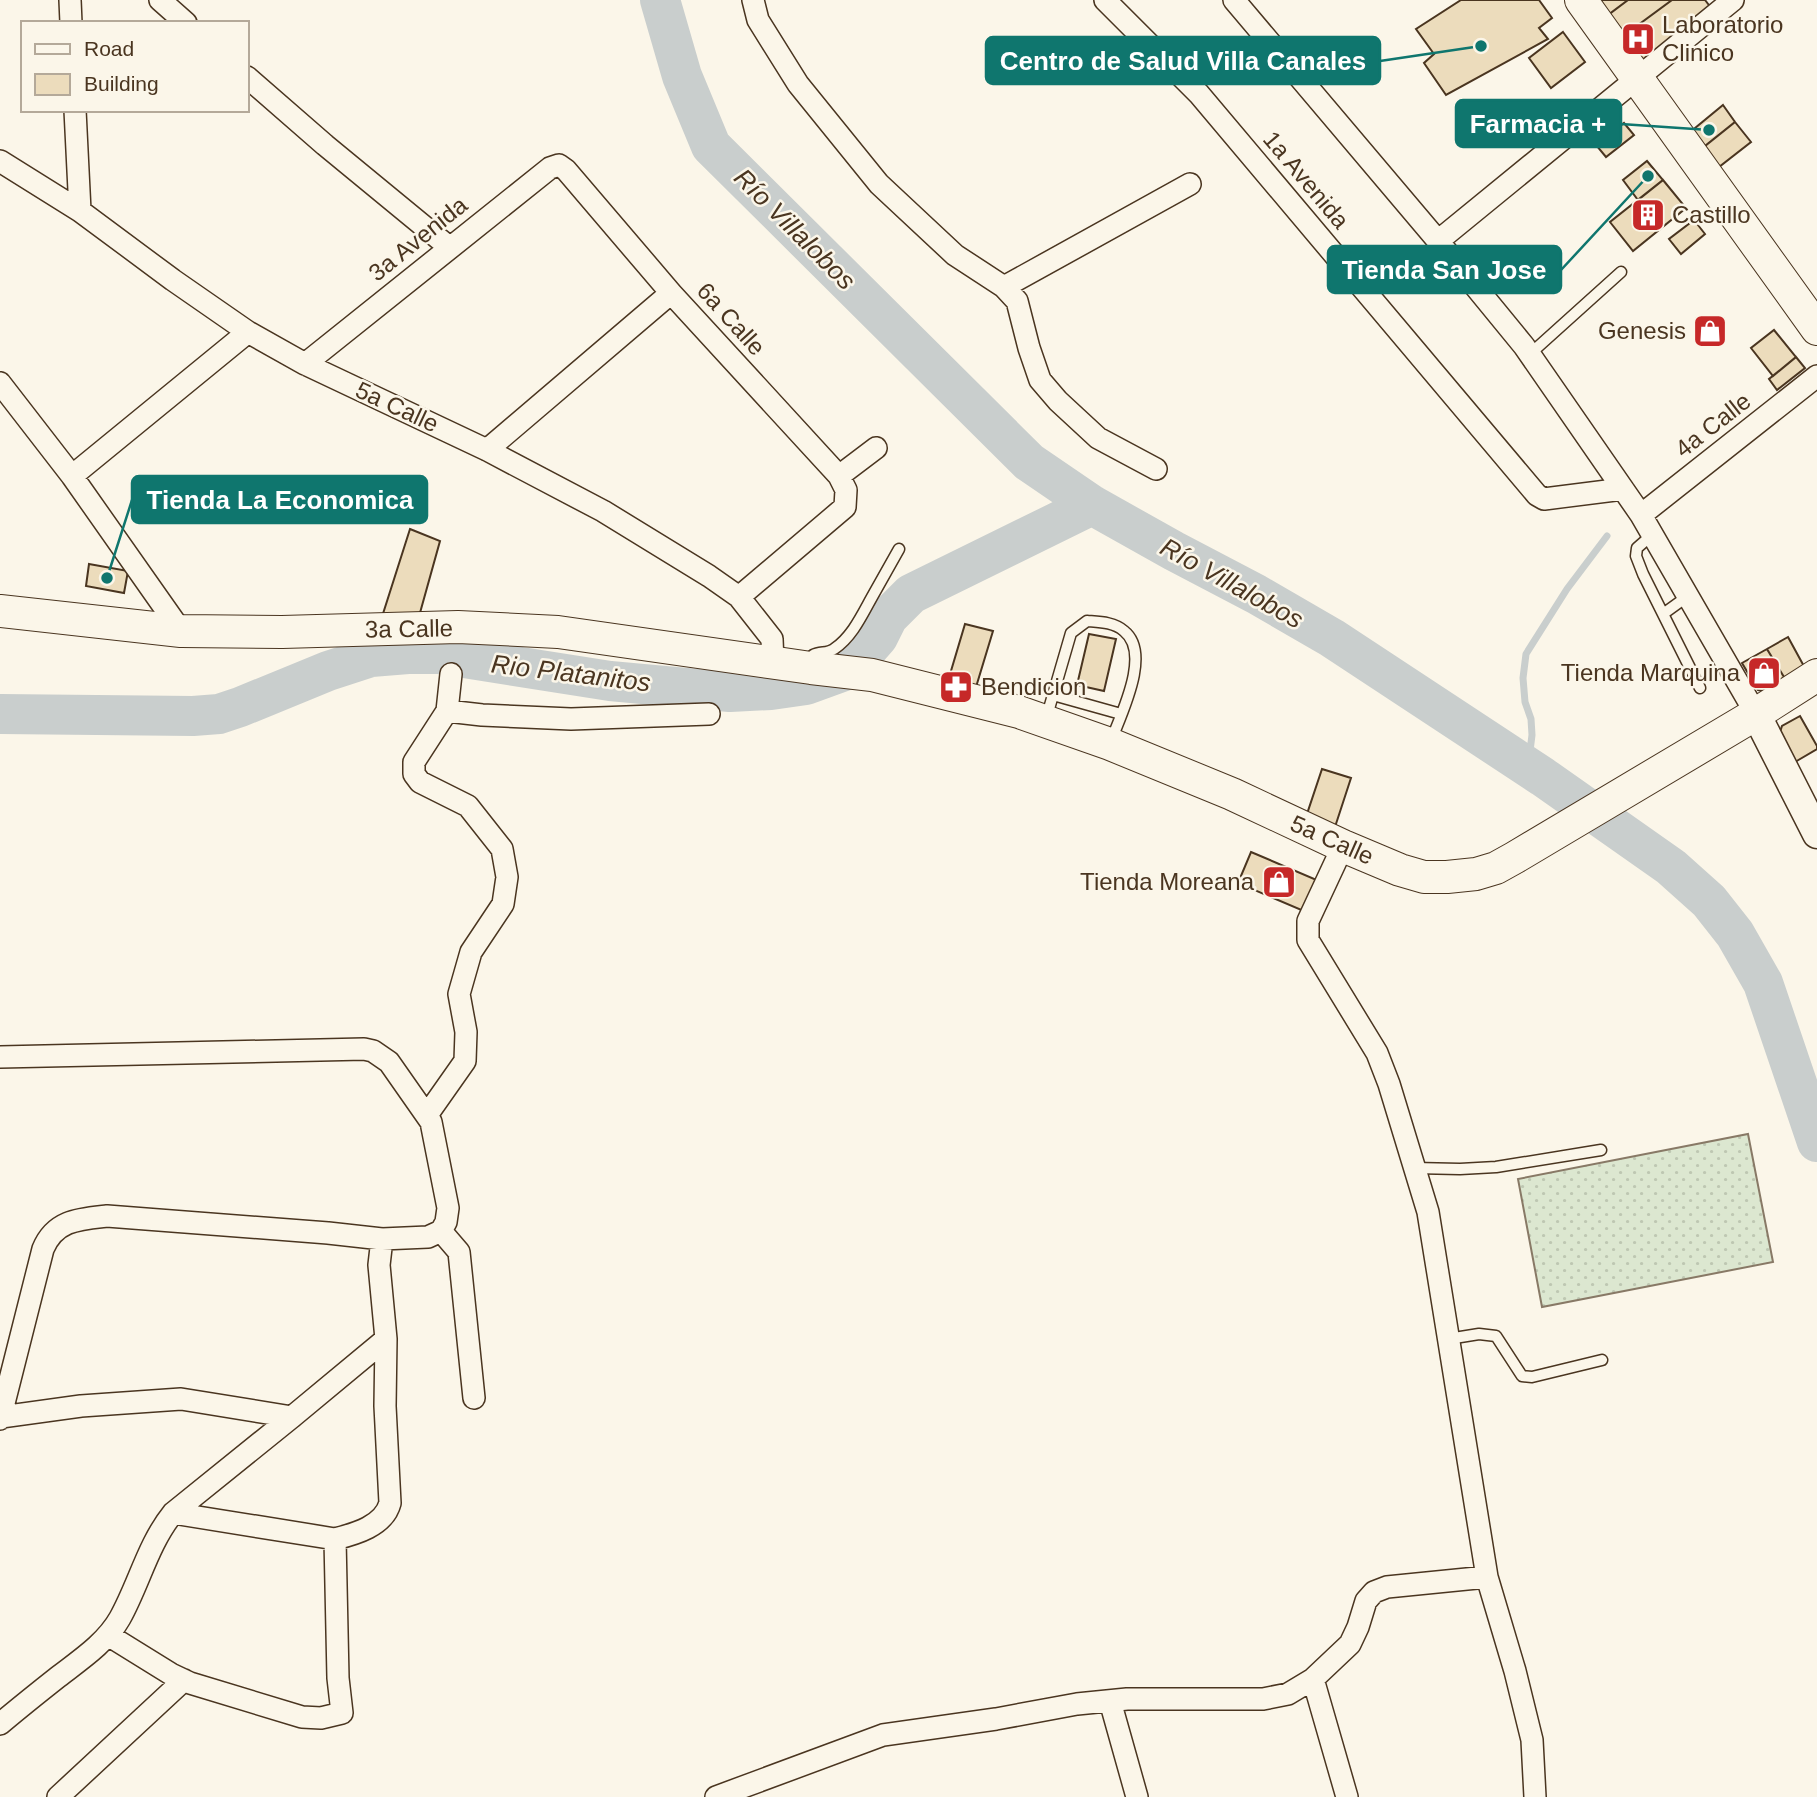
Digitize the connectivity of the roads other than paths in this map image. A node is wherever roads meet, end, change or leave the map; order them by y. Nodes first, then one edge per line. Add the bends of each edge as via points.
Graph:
1 (69, 0) edge
2 (160, 0) edge
3 (753, 0) edge
4 (1105, 0) edge
5 (1235, 0) edge
6 (1581, 0) edge
7 (1732, 0) edge
8 (71, 21) edge
9 (184, 21) edge
10 (248, 78) edge
11 (1637, 78) junction
12 (75, 112) edge
13 (0, 161) edge
14 (566, 170) joint
15 (1190, 184) dead end
16 (80, 211) junction
17 (1438, 241) junction
18 (449, 247) junction
19 (1621, 272) dead end
20 (1004, 287) junction
21 (671, 293) junction
22 (1817, 329) edge
23 (248, 332) junction
24 (1530, 354) junction
25 (305, 364) junction
26 (1817, 376) edge
27 (0, 383) edge
28 (876, 448) dead end
29 (487, 450) junction
30 (1156, 469) dead end
31 (72, 476) junction
32 (839, 476) junction
33 (1623, 489) junction
34 (1641, 515) junction
35 (1653, 534) junction
36 (900, 549) dead end
37 (1688, 596) junction
38 (739, 597) junction
39 (0, 611) edge
40 (1663, 614) junction
41 (181, 631) junction
42 (773, 663) junction
43 (813, 668) junction
44 (451, 674) dead end
45 (1817, 675) edge
46 (1700, 688) dead end
47 (1049, 708) junction
48 (447, 711) junction
49 (709, 714) dead end
50 (1121, 714) junction
51 (1756, 714) junction
52 (1110, 744) junction
53 (1817, 834) edge
54 (1343, 846) junction
55 (0, 1058) edge
56 (426, 1115) junction
57 (1601, 1150) dead end
58 (1414, 1168) junction
59 (441, 1231) junction
60 (382, 1240) junction
61 (386, 1339) junction
62 (1448, 1339) junction
63 (1602, 1360) dead end
64 (474, 1398) dead end
65 (292, 1417) junction
66 (1, 1418) edge
67 (173, 1513) junction
68 (335, 1539) junction
69 (1486, 1577) junction
70 (108, 1635) junction
71 (1313, 1679) junction
72 (184, 1680) junction
73 (1110, 1701) junction
74 (0, 1724) edge
75 (58, 1797) edge
76 (716, 1797) edge
77 (1137, 1797) edge
78 (1347, 1797) edge
79 (1535, 1797) edge

1 - 8 street
2 - 9 street
3 - 20 street via 758,20 798,84 879,184 955,256
4 - 33 street, 1a Avenida via 1199,94 1537,495 1544,499
5 - 17 street
6 - 11 main road
7 - 11 street
10 - 18 street
11 - 17 street
11 - 22 main road
12 - 16 street
13 - 16 street, 5a Calle
14 - 18 street, 3a Avenida via 559,165 550,168
14 - 21 street, 6a Calle
15 - 20 street
16 - 23 street, 5a Calle
17 - 24 street
18 - 25 street, 3a Avenida
19 - 24 lane
20 - 30 street via 1017,300 1040,380 1098,438
21 - 29 street
21 - 32 street, 6a Calle
23 - 25 street, 5a Calle
23 - 31 street
24 - 33 street
25 - 29 street, 5a Calle
26 - 34 street, 4a Calle
27 - 31 street
28 - 32 street
29 - 38 street, 5a Calle via 603,511
31 - 41 street
32 - 38 street via 846,490 845,507
33 - 34 street
34 - 35 street
35 - 37 street
35 - 40 lane via 1637,548 1636,556
36 - 43 lane via 858,624 834,649 813,654
37 - 40 lane
37 - 51 street
38 - 42 street, 5a Calle via 772,639
39 - 41 main road, 3a Calle
40 - 46 lane
41 - 42 main road, 3a Calle via 458,627 558,632
42 - 43 main road, 3a Calle
43 - 47 main road, 5a Calle via 872,675 976,701
44 - 48 street
45 - 51 main road, 5a Calle
47 - 50 lane
47 - 50 lane via 1071,632 1087,621 1124,631 1135,646 1136,662
47 - 52 main road, 5a Calle
48 - 49 street via 571,719
48 - 56 street via 414,762 414,774 420,782 468,806 502,849 507,877 503,904 471,952 459,994 466,1032 465,1061
50 - 52 lane
51 - 53 main road
51 - 54 main road, 5a Calle via 1496,868 1424,877
52 - 54 main road, 5a Calle
54 - 58 street via 1308,921 1308,940 1377,1053
55 - 56 street via 364,1049 389,1062
56 - 59 street via 448,1209
57 - 58 lane via 1496,1167
58 - 62 street via 1428,1212
59 - 60 street via 428,1237
59 - 64 street via 459,1252
60 - 61 street via 379,1265
60 - 66 street via 107,1216 68,1223 51,1233 43,1249
61 - 65 street
61 - 68 street via 388,1511 374,1524
62 - 63 lane via 1496,1336 1521,1376
62 - 69 street
65 - 66 street via 181,1399 81,1406
65 - 67 street
67 - 68 street
67 - 70 street via 155,1539 120,1619
68 - 72 street via 342,1713 302,1717
69 - 71 street via 1374,1592 1350,1644
69 - 79 street via 1532,1740
70 - 72 street
70 - 74 street
71 - 73 street via 1288,1694 1264,1699
71 - 78 street
72 - 75 street
73 - 76 street via 883,1735
73 - 77 street

